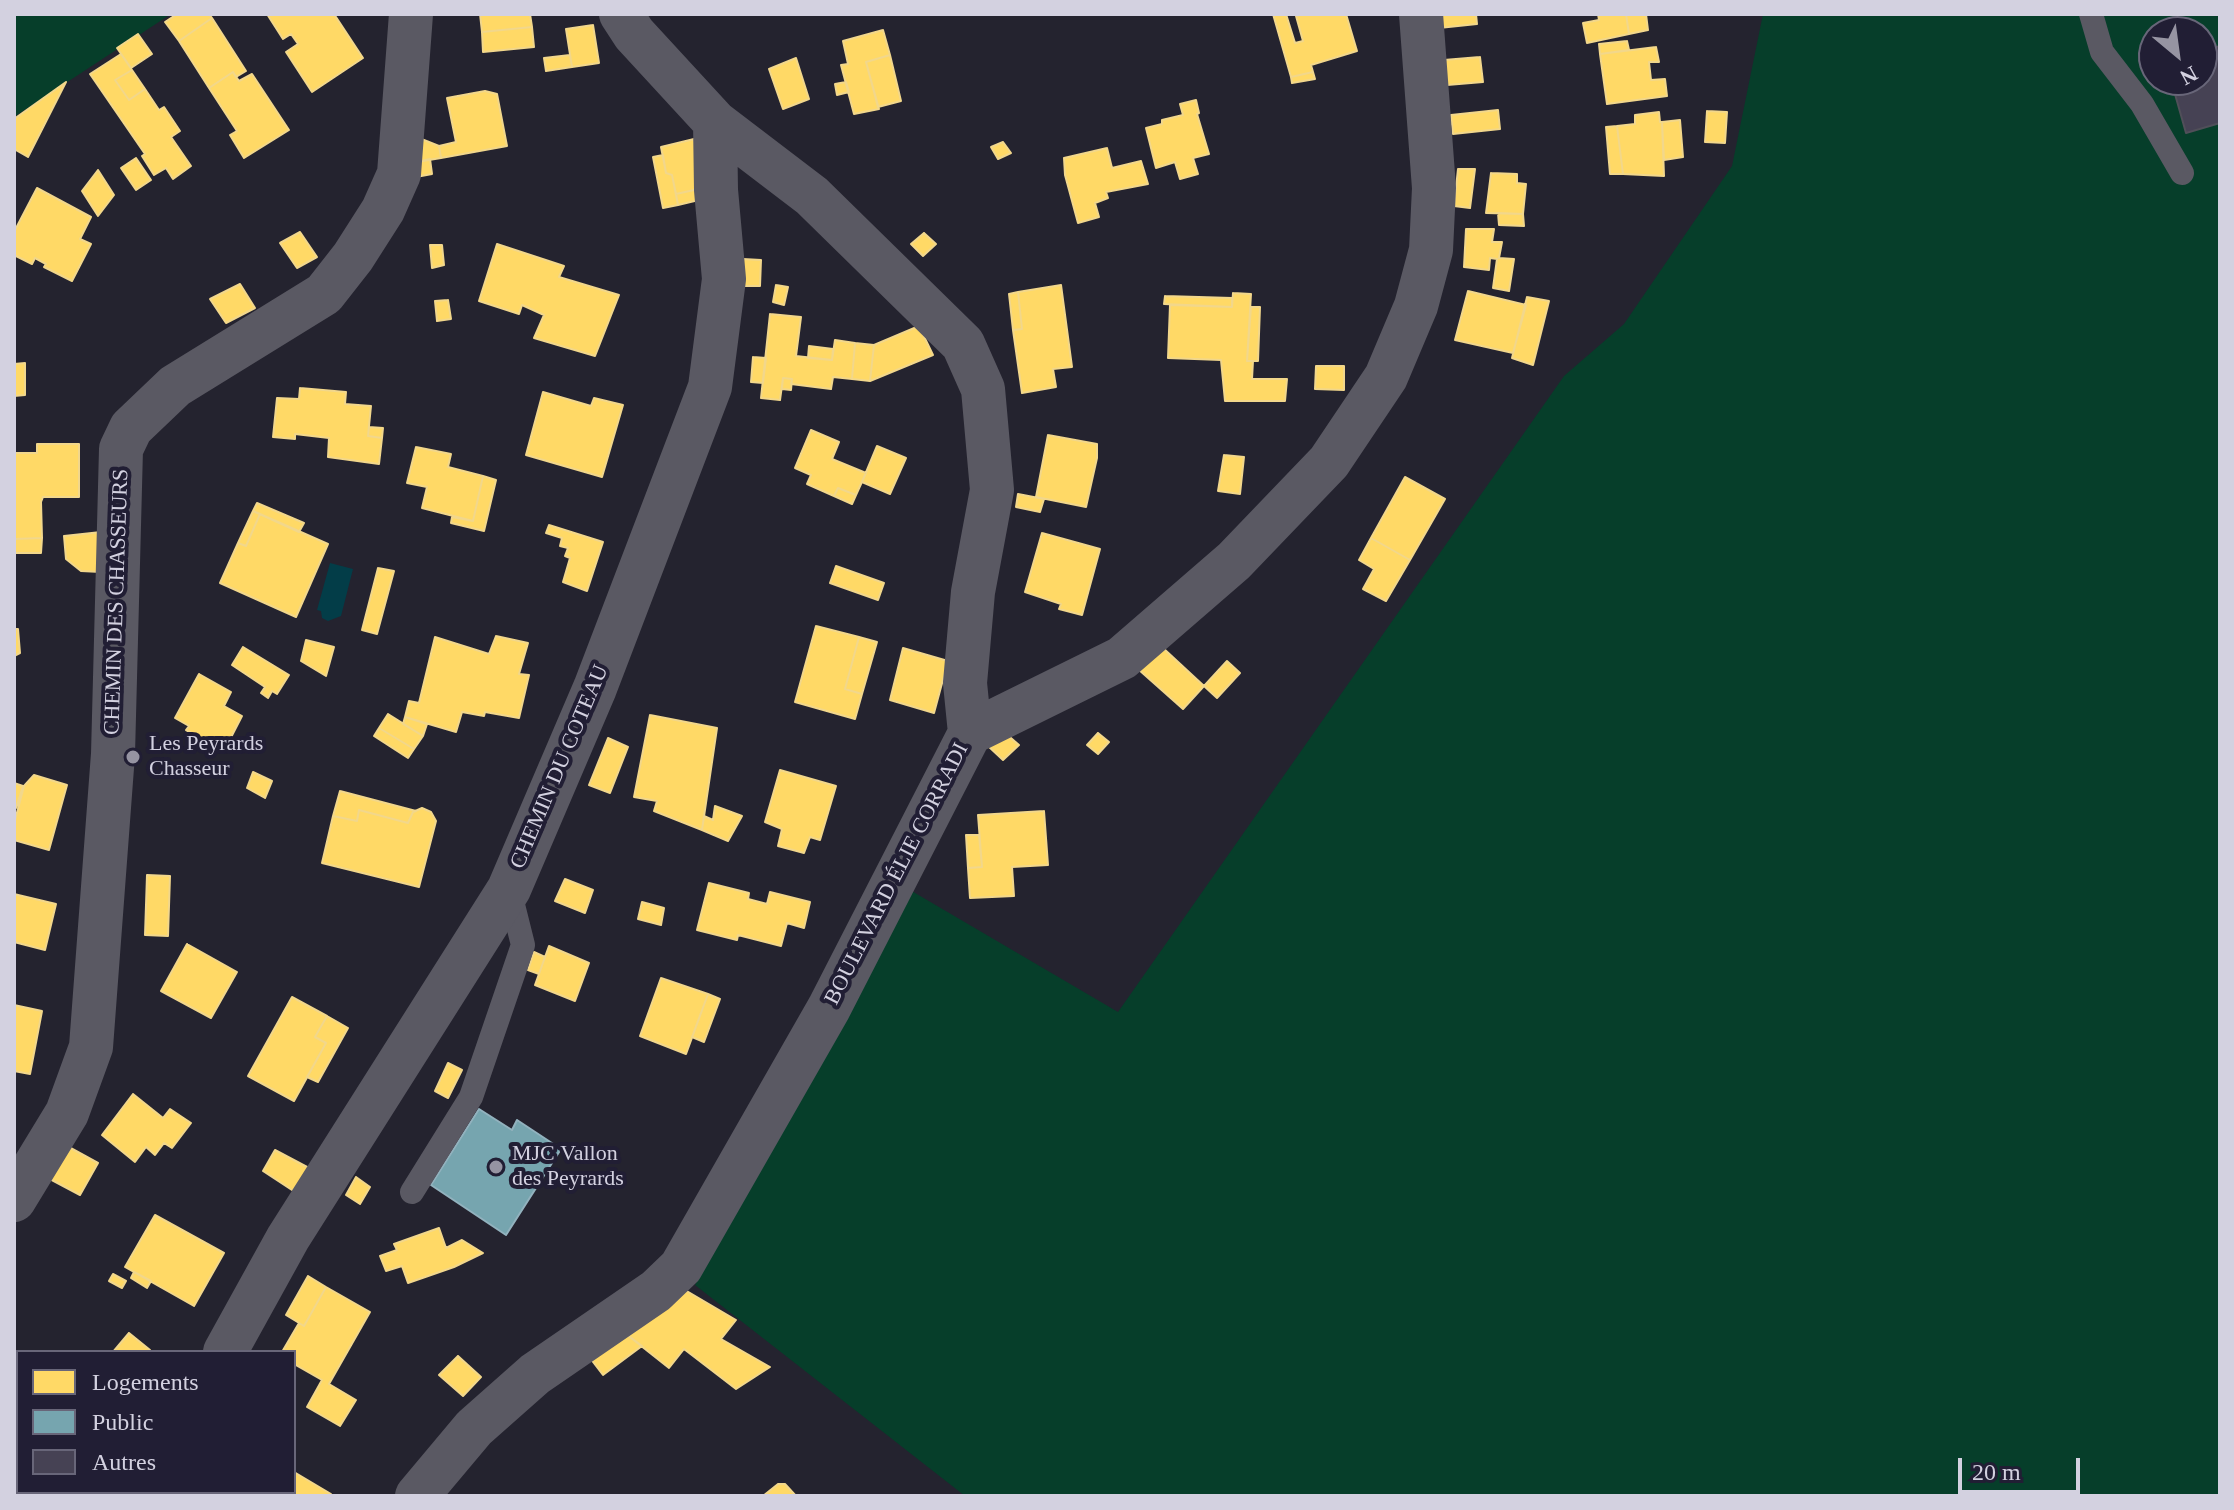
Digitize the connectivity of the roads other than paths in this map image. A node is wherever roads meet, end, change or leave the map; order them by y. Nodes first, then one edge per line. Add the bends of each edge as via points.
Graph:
1 (411, 14) edge
2 (621, 14) edge
3 (1421, 14) edge
4 (2091, 14) edge
5 (715, 122) junction
6 (2182, 173) dead end
7 (970, 733) junction
8 (509, 889) junction
9 (412, 1192) dead end
10 (14, 1200) edge
11 (226, 1350) edge
12 (417, 1496) edge

1 - 10 street, CHEMIN DES CHASSEURS via 399,174 353,257 324,294 175,386 131,428 121,449 113,754 91,1047 67,1113
2 - 5 street
3 - 7 street, BOULEVARD ÉLIE CORRADI via 1434,188 1431,250 1416,306 1386,377 1329,462 1234,561 1159,627 1122,658
4 - 6 lane via 2102,52 2142,104
5 - 7 street via 812,196 935,314 963,344 983,389 992,490 973,592 965,683
5 - 8 street, CHEMIN DU COTEAU via 724,279 710,387 595,688
7 - 12 street, BOULEVARD ÉLIE CORRADI via 829,1008 681,1267 656,1291 535,1374 474,1428
8 - 9 lane via 523,945 471,1097
8 - 11 street, CHEMIN DU COTEAU via 288,1238

